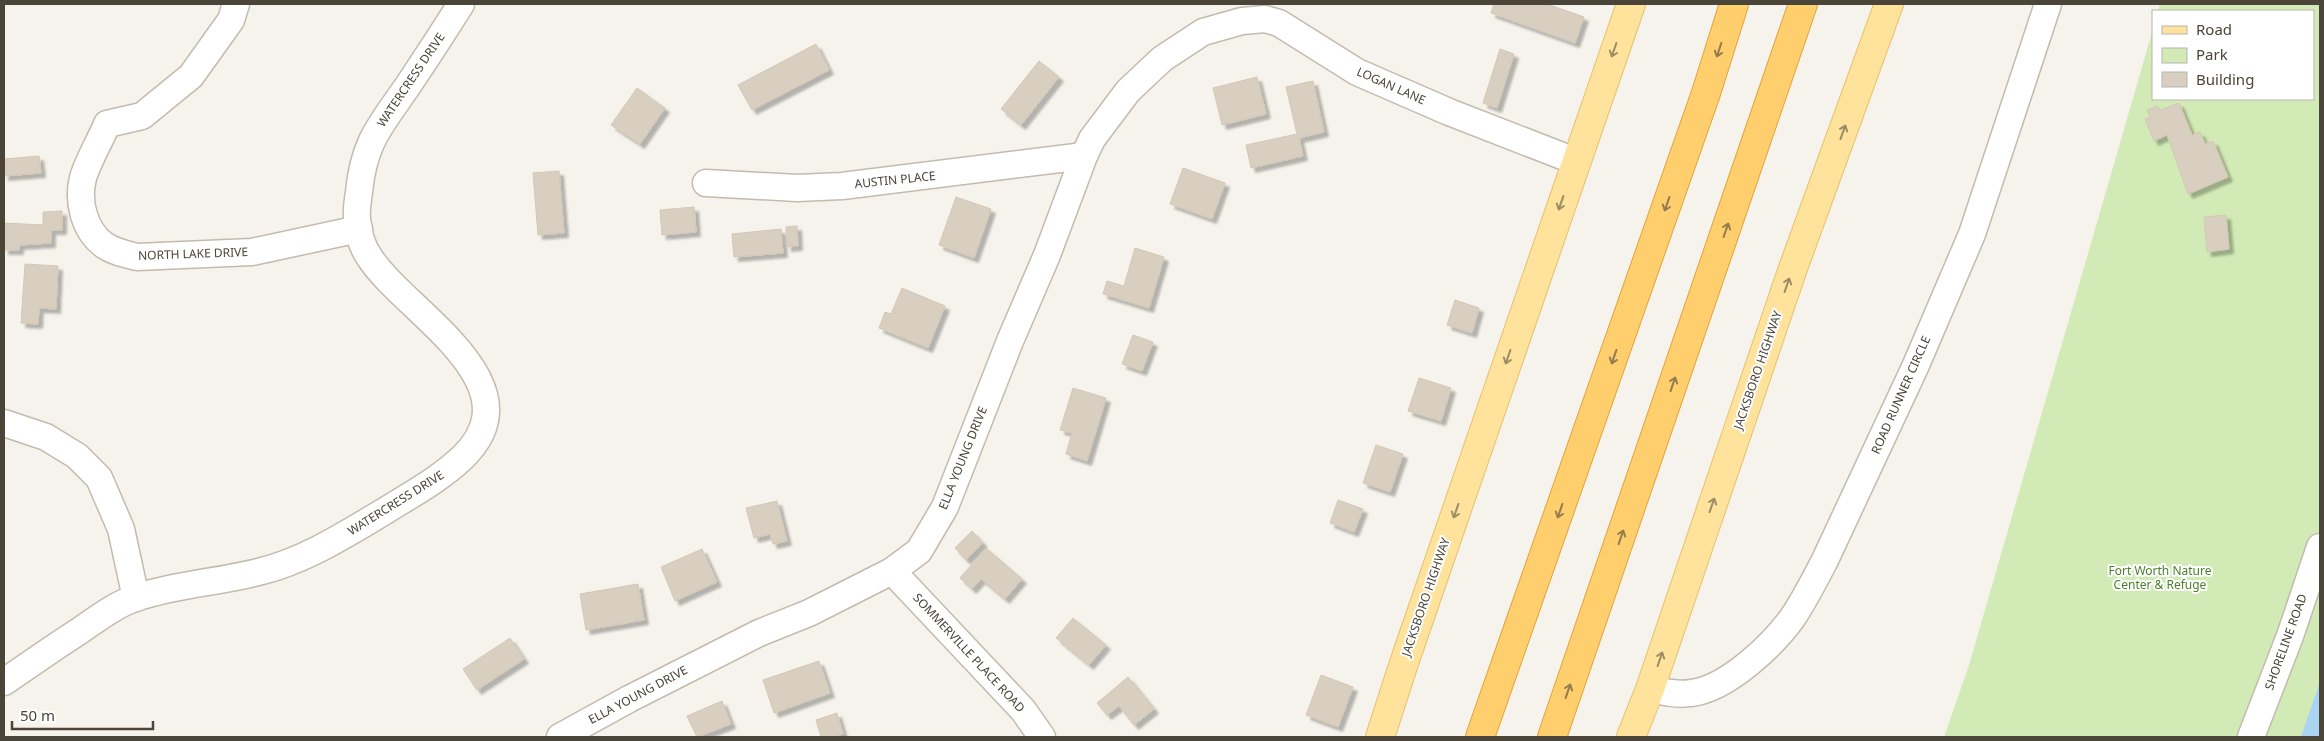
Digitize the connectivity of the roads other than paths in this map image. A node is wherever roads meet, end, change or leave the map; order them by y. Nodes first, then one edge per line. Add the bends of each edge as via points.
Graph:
1 (236, 4) edge
2 (461, 4) edge
3 (1630, 4) edge
4 (1734, 4) edge
5 (1804, 4) edge
6 (1889, 4) edge
7 (2048, 4) edge
8 (1211, 29) joint
9 (1084, 156) junction
10 (1575, 161) junction
11 (706, 183) dead end
12 (359, 229) junction
13 (4, 423) edge
14 (2320, 547) edge
15 (892, 571) junction
16 (136, 598) junction
17 (4, 682) edge
18 (1650, 689) junction
19 (560, 737) edge
20 (1042, 737) edge
21 (1380, 737) edge
22 (1480, 737) edge
23 (1552, 737) edge
24 (1631, 737) edge
25 (2251, 737) edge

1 - 12 street, NORTH LAKE DRIVE via 230,20 191,76 142,116 107,124 83,177 80,202 86,221 103,244 137,257 252,252
2 - 12 street, WATERCRESS DRIVE via 381,122 368,148 362,166 356,218
3 -> 10 main road, JACKSBORO HIGHWAY
4 -> 22 highway
23 -> 5 highway
18 -> 6 main road, JACKSBORO HIGHWAY via 1792,271
7 - 18 street, ROAD RUNNER CIRCLE via 1972,234 1916,365 1808,591 1770,644 1728,678 1692,693 1673,694
8 - 9 street, ELLA YOUNG DRIVE via 1162,59 1128,91 1092,138
8 - 10 street, LOGAN LANE via 1242,21 1265,19 1279,23 1356,72
9 - 11 street, AUSTIN PLACE via 842,186 774,188
9 - 15 street, ELLA YOUNG DRIVE via 945,507 919,551
10 -> 21 main road, JACKSBORO HIGHWAY
12 - 16 street, WATERCRESS DRIVE via 370,258 464,354 484,392 486,408 476,441 437,480 334,542 263,571
13 - 16 street via 46,437 77,456 99,478 121,529
14 - 25 street, SHORELINE ROAD
15 - 19 street, ELLA YOUNG DRIVE via 809,613 759,633
15 - 20 street, SOMMERVILLE PLACE ROAD via 1023,710
16 - 17 street, WATERCRESS DRIVE via 104,614
18 - 24 main road, JACKSBORO HIGHWAY

